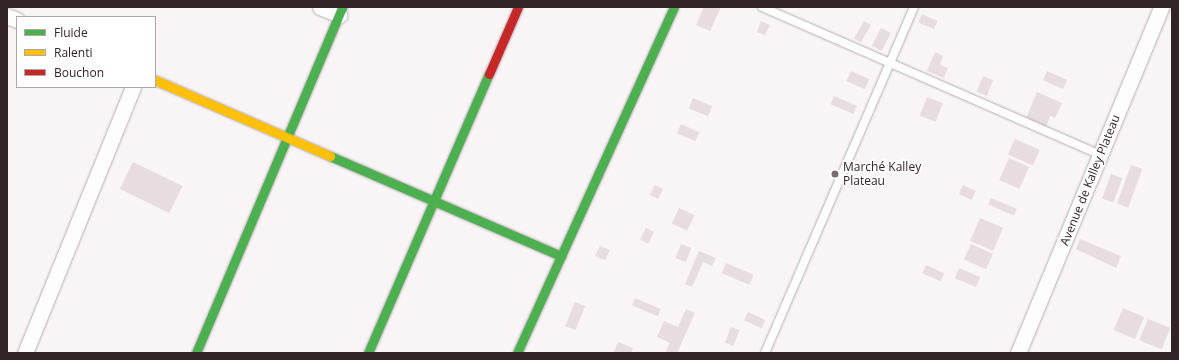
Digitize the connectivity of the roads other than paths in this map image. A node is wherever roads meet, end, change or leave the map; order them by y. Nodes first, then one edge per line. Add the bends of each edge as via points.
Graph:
1 (320, 7) edge
2 (518, 7) edge
3 (674, 7) edge
4 (762, 7) edge
5 (914, 7) edge
6 (1161, 7) edge
7 (341, 11) edge
8 (890, 63) junction
9 (156, 80) edge
10 (133, 88) edge
11 (288, 138) junction
12 (1100, 155) junction
13 (434, 201) junction
14 (561, 256) junction
15 (519, 352) edge
16 (25, 353) edge
17 (196, 353) edge
18 (368, 353) edge
19 (765, 353) edge
20 (1018, 353) edge

1 - 7 street
2 - 13 street
3 - 14 street
4 - 8 lane
5 - 8 lane
6 - 12 street, Avenue de Kalley Plateau
7 - 11 street
8 - 12 lane
8 - 19 lane
9 - 11 street
10 - 16 street
11 - 13 street
11 - 17 street
12 - 20 street, Avenue de Kalley Plateau
13 - 14 street
13 - 18 street
14 - 15 street

